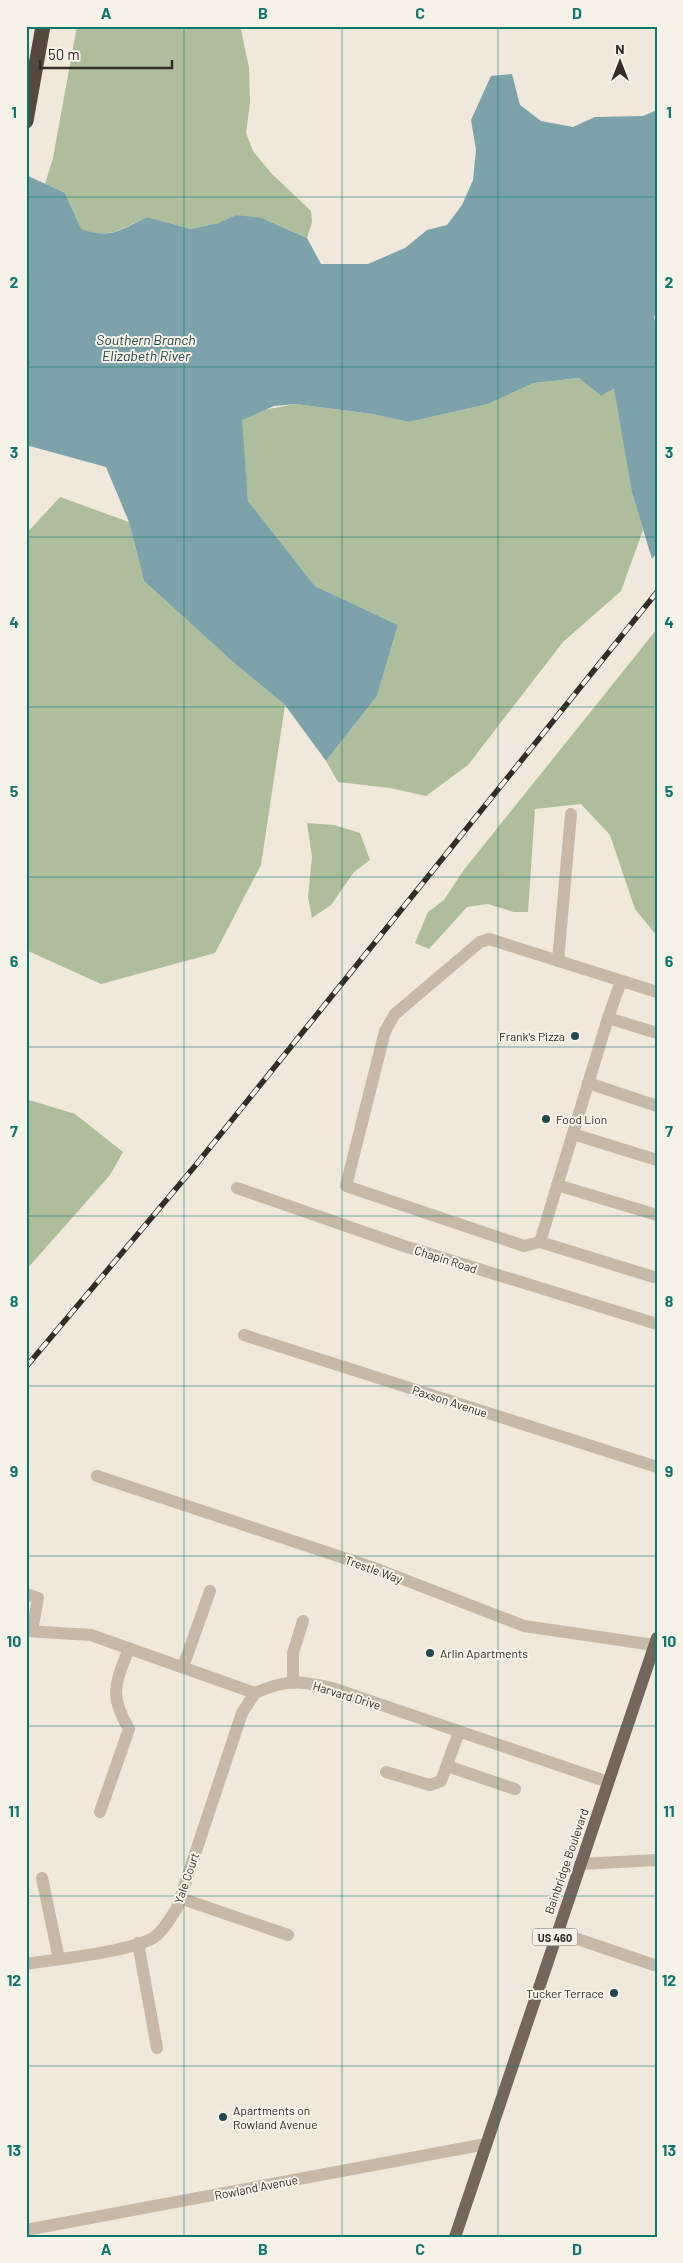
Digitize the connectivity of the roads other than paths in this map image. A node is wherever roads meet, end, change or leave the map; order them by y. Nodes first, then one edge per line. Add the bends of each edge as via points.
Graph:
1 (43, 26) edge
2 (26, 121) edge
3 (572, 814) dead end
4 (558, 961) junction
5 (621, 981) junction
6 (657, 992) edge
7 (608, 1018) junction
8 (657, 1033) edge
9 (588, 1083) junction
10 (657, 1106) edge
11 (573, 1134) junction
12 (657, 1160) edge
13 (557, 1185) junction
14 (237, 1188) dead end
15 (657, 1215) edge
16 (540, 1242) junction
17 (657, 1278) edge
18 (657, 1324) edge
19 (244, 1335) dead end
20 (657, 1468) edge
21 (97, 1476) dead end
22 (210, 1591) dead end
23 (26, 1594) edge
24 (303, 1621) dead end
25 (29, 1631) edge
26 (656, 1641) edge
27 (129, 1648) junction
28 (183, 1667) junction
29 (292, 1682) junction
30 (255, 1692) junction
31 (459, 1732) junction
32 (447, 1766) junction
33 (386, 1772) dead end
34 (608, 1782) junction
35 (515, 1788) dead end
36 (100, 1812) dead end
37 (657, 1860) edge
38 (580, 1864) junction
39 (42, 1878) dead end
40 (180, 1898) junction
41 (557, 1932) junction
42 (288, 1935) dead end
43 (138, 1943) junction
44 (59, 1959) junction
45 (26, 1964) edge
46 (657, 1966) edge
47 (157, 2048) dead end
48 (486, 2144) junction
49 (26, 2230) edge
50 (455, 2237) edge

1 - 2 highway
3 - 4 street
4 - 5 street
4 - 16 street via 489,938 480,942 395,1014 385,1031 346,1186 524,1246
5 - 6 street
5 - 7 street
7 - 8 street
7 - 9 street
9 - 10 street
9 - 11 street
11 - 12 street
11 - 13 street
13 - 15 street
13 - 16 street
14 - 18 street, Chapin Road via 404,1246
16 - 17 street
19 - 20 street, Paxson Avenue
21 - 26 street, Trestle Way via 377,1570 524,1626
22 - 28 street
23 - 25 street via 38,1598
24 - 29 street via 292,1653
25 - 27 street via 90,1635
26 - 34 main road, Bainbridge Boulevard / US 460
27 - 28 street
27 - 36 street via 115,1694 116,1706 129,1729
28 - 30 street
29 - 30 street, Harvard Drive via 278,1683
29 - 31 street, Harvard Drive via 332,1688
30 - 40 street, Yale Court via 242,1713
31 - 32 street
31 - 34 street, Harvard Drive
32 - 33 street via 441,1781 430,1785
32 - 35 street
34 - 38 main road, Bainbridge Boulevard / US 460
37 - 38 street
38 - 41 main road, Bainbridge Boulevard / US 460
39 - 44 street
40 - 42 street
40 - 43 street, Yale Court via 166,1925 153,1938
41 - 46 street
41 - 48 main road, Bainbridge Boulevard / US 460
43 - 44 street, Yale Court
43 - 47 street
44 - 45 street, Yale Court
48 - 49 street, Rowland Avenue
48 - 50 main road, Bainbridge Boulevard / US 460

